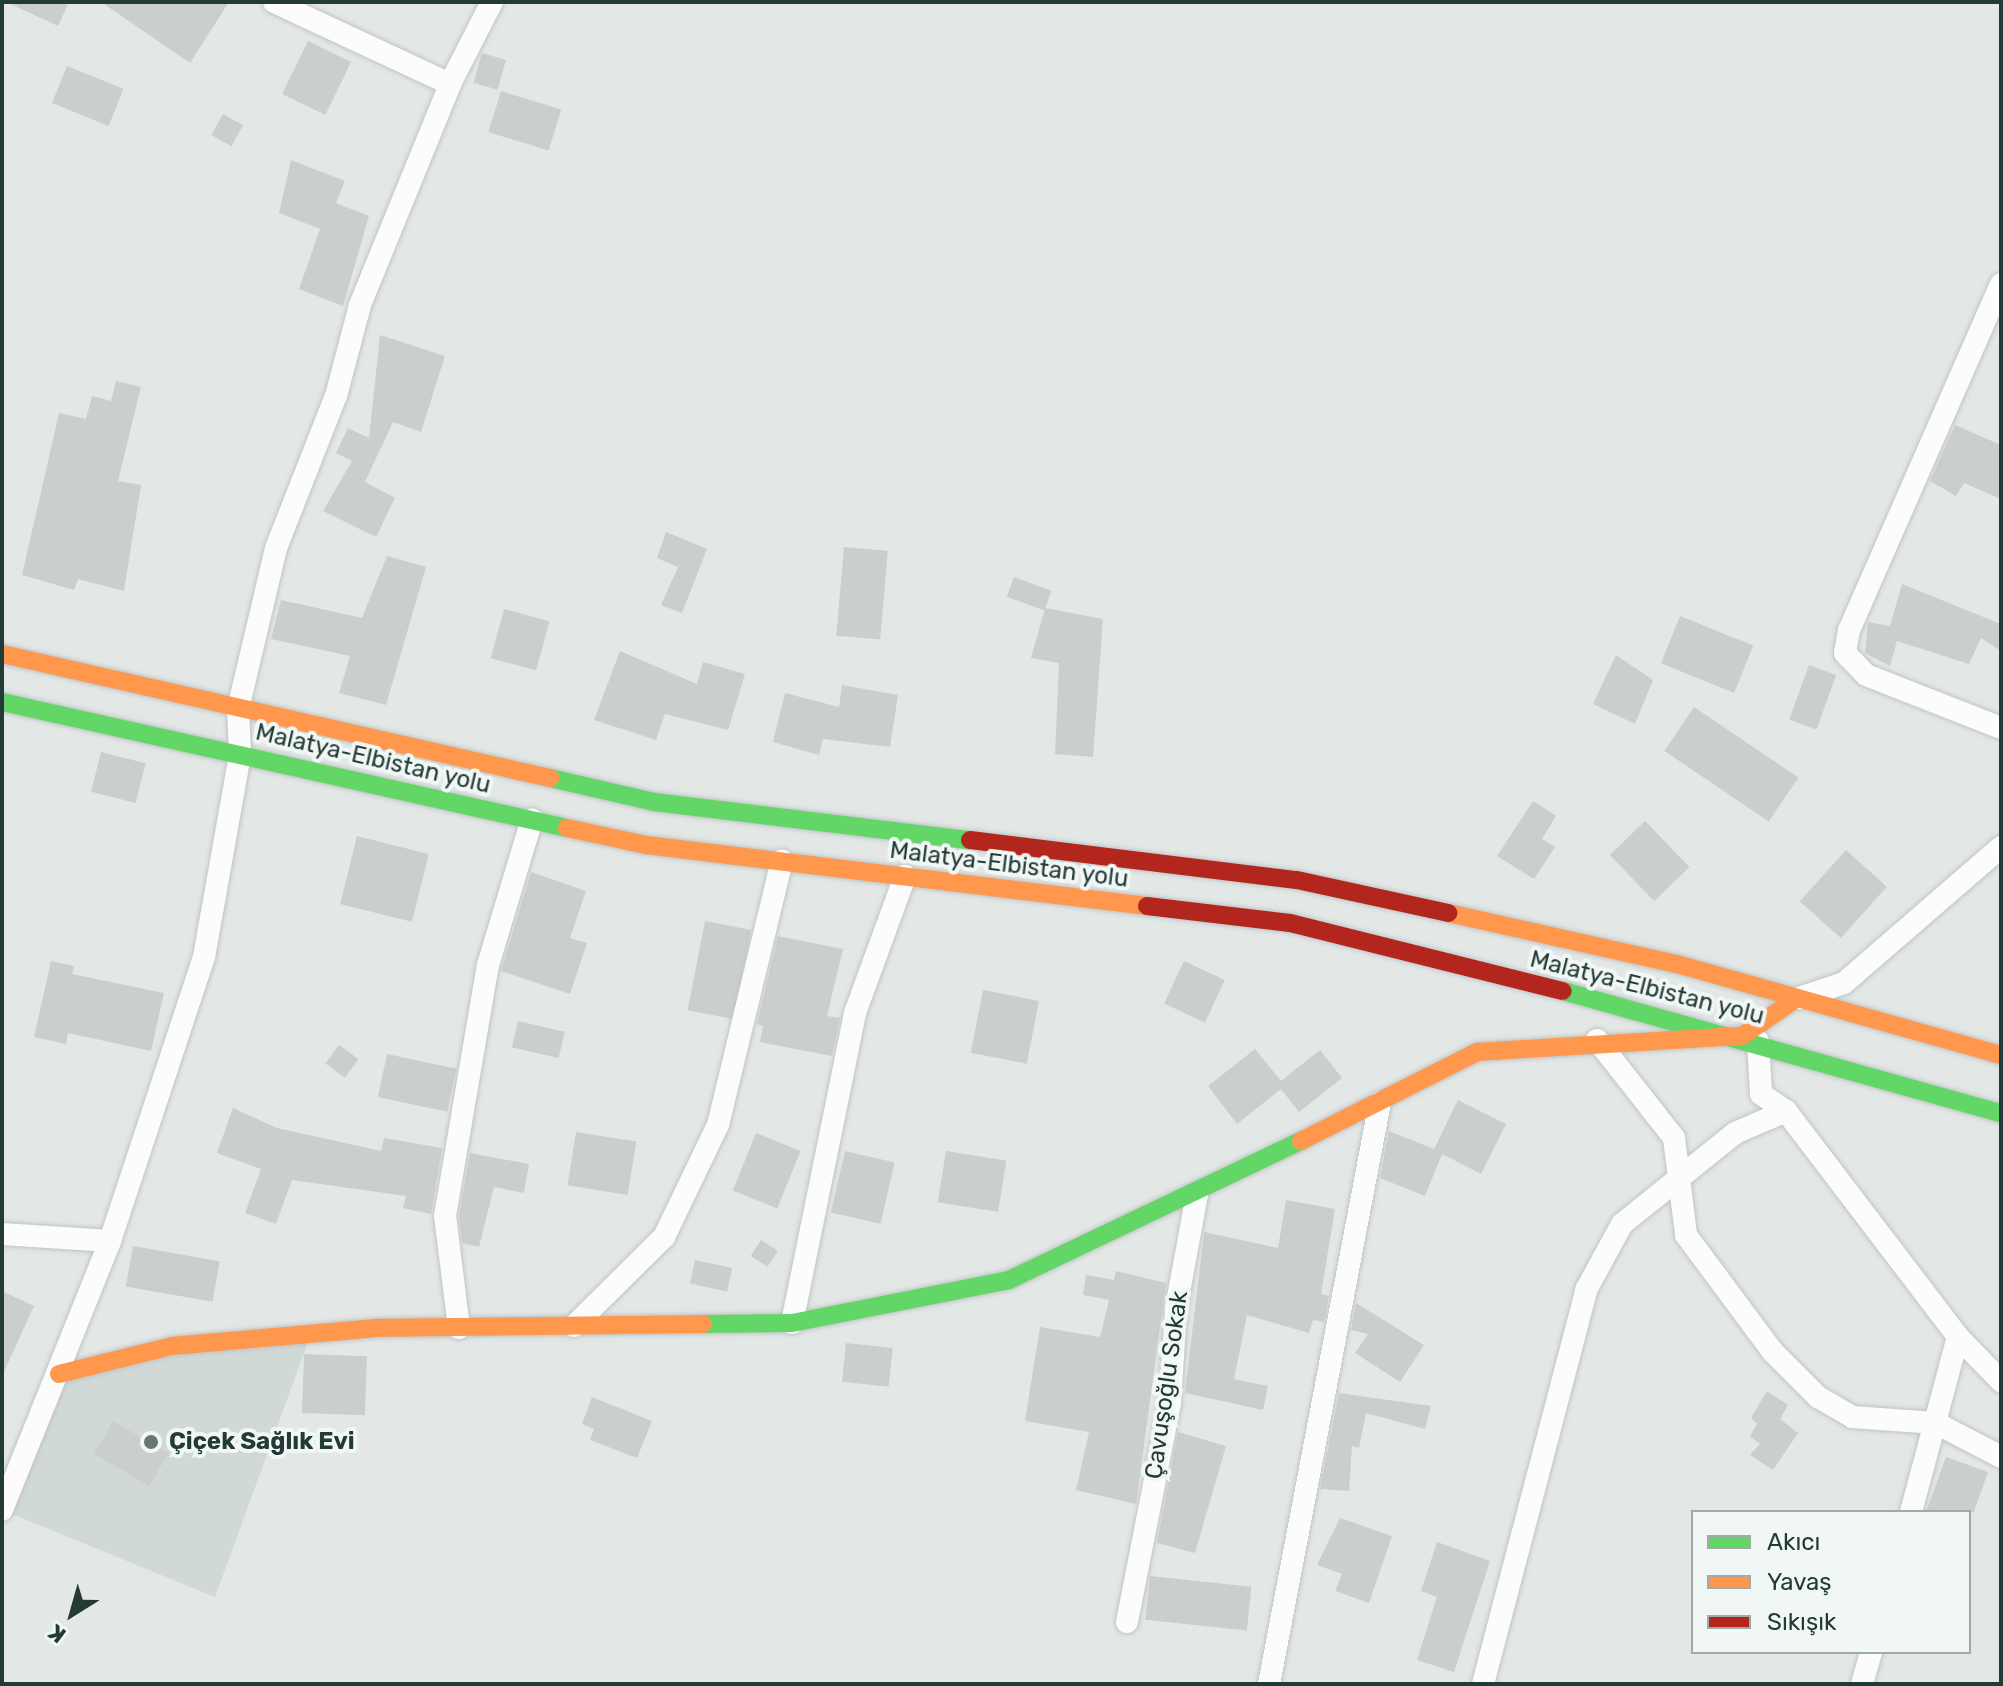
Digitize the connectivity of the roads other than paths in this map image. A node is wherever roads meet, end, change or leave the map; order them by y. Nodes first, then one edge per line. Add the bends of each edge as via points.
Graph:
1 (274, 2) edge
2 (492, 2) edge
3 (450, 84) junction
4 (2001, 284) edge
5 (2, 654) edge
6 (2, 702) edge
7 (238, 709) junction
8 (2001, 728) edge
9 (240, 754) junction
10 (532, 819) junction
11 (2001, 847) edge
12 (782, 861) junction
13 (905, 876) junction
14 (1797, 998) junction
15 (1750, 1039) junction
16 (1597, 1040) junction
17 (2001, 1055) edge
18 (1380, 1102) junction
19 (1786, 1111) junction
20 (2001, 1113) edge
21 (1683, 1177) junction
22 (1197, 1195) junction
23 (2, 1234) edge
24 (110, 1241) junction
25 (792, 1323) junction
26 (574, 1326) junction
27 (459, 1328) junction
28 (1958, 1337) junction
29 (59, 1374) junction
30 (2001, 1381) edge
31 (1936, 1423) junction
32 (2001, 1457) edge
33 (2, 1510) edge
34 (1912, 1510) edge
35 (1127, 1622) dead end
36 (1870, 1654) edge
37 (1269, 1684) edge
38 (1483, 1684) edge
39 (1862, 1684) edge

1 - 3 street
2 - 3 street
3 - 7 street via 360,305 336,396 276,548
4 - 8 street via 1849,630 1845,653 1866,675
5 - 7 main road, Malatya-Elbistan yolu
6 - 9 main road, Malatya-Elbistan yolu
7 - 9 street
7 - 14 main road, Malatya-Elbistan yolu via 654,802 1297,880
9 - 10 main road, Malatya-Elbistan yolu
9 - 24 street via 204,957
10 - 12 main road, Malatya-Elbistan yolu via 646,845
10 - 27 street via 488,965 445,1216
11 - 14 street via 1844,983
12 - 13 main road, Malatya-Elbistan yolu
12 - 26 street via 718,1125 664,1237
13 - 15 main road, Malatya-Elbistan yolu via 1290,923
13 - 25 street via 855,1013
14 - 15 main road
14 - 17 main road, Malatya-Elbistan yolu
15 - 16 main road
15 - 19 street via 1761,1094
15 - 20 main road, Malatya-Elbistan yolu
16 - 18 main road via 1477,1052
16 - 21 street via 1674,1138
18 - 22 main road
18 - 37 street
19 - 21 street via 1735,1133
19 - 28 street
21 - 31 street via 1686,1235 1773,1352 1818,1397 1852,1417
21 - 38 street via 1622,1224 1586,1290
22 - 25 main road via 1009,1280
22 - 35 street, Çavuşoğlu Sokak via 1176,1308 1170,1402
23 - 24 street
24 - 29 street
25 - 26 main road
26 - 27 main road
27 - 29 main road via 172,1346
28 - 30 street
28 - 31 street
29 - 33 street
31 - 32 street
31 - 34 street
36 - 39 street

